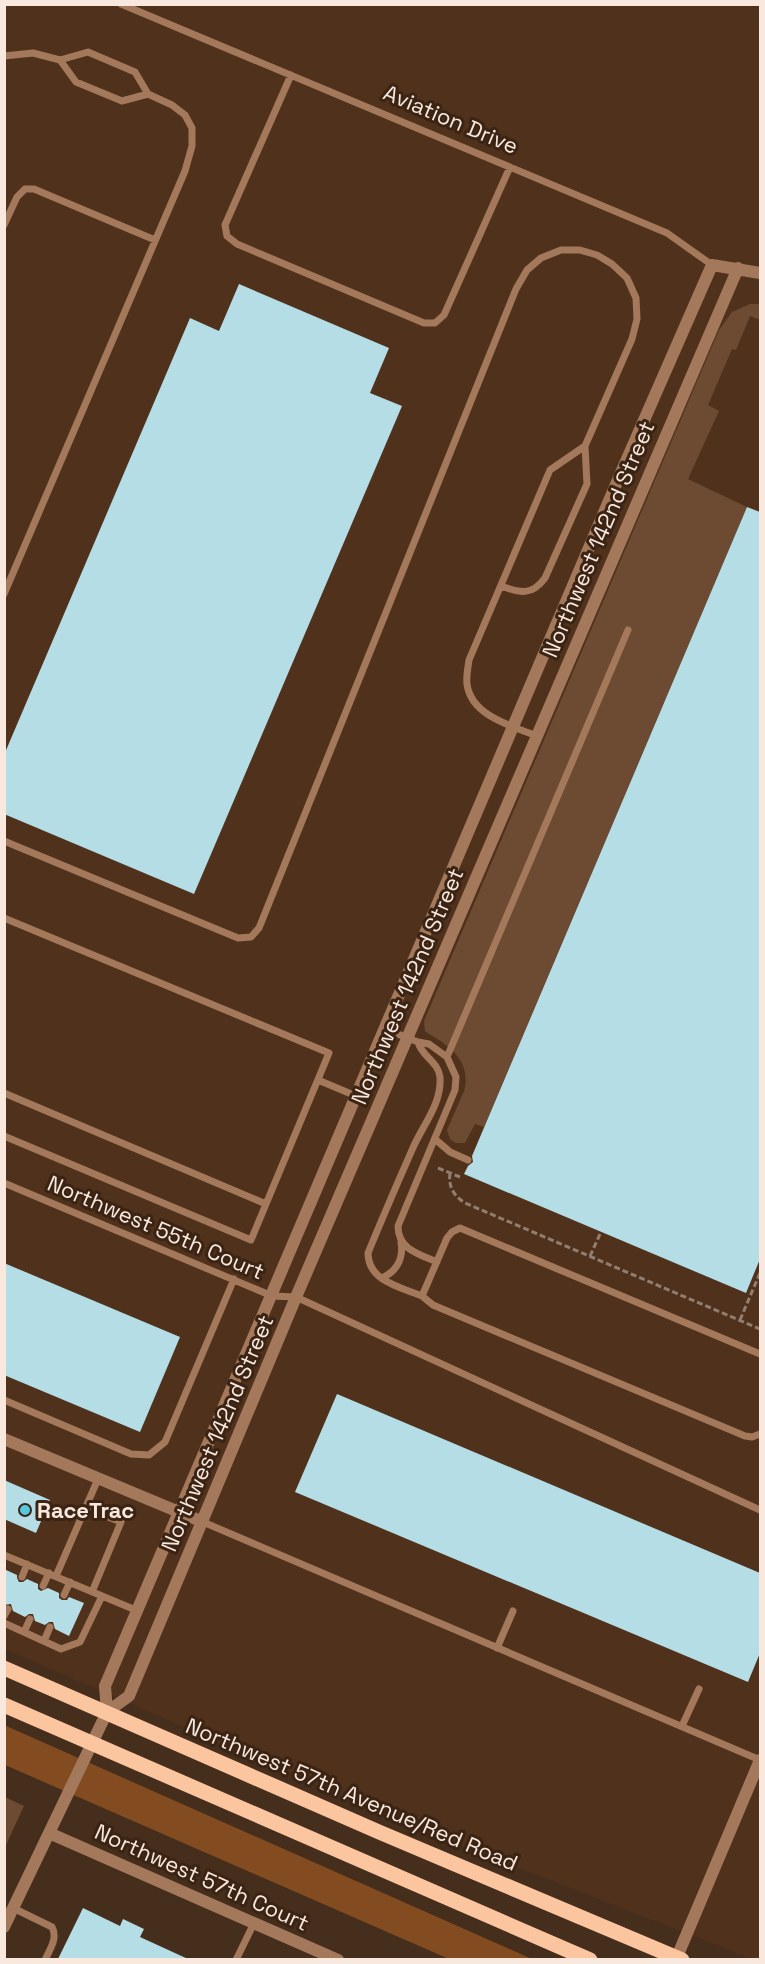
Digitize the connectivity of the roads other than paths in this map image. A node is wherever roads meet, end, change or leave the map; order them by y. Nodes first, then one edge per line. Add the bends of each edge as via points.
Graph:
1 (121, 4) edge
2 (4, 56) edge
3 (60, 60) junction
4 (291, 75) junction
5 (148, 94) junction
6 (510, 167) junction
7 (4, 225) edge
8 (155, 240) junction
9 (712, 265) junction
10 (738, 268) junction
11 (760, 273) edge
12 (585, 446) junction
13 (501, 586) junction
14 (4, 594) edge
15 (628, 630) dead end
16 (513, 726) junction
17 (537, 736) junction
18 (4, 841) edge
19 (4, 918) edge
20 (385, 1029) junction
21 (413, 1041) junction
22 (447, 1057) junction
23 (318, 1080) junction
24 (4, 1093) edge
25 (356, 1096) junction
26 (4, 1136) edge
27 (435, 1139) junction
28 (468, 1160) dead end
29 (4, 1183) edge
30 (266, 1204) junction
31 (401, 1244) junction
32 (437, 1262) junction
33 (381, 1278) junction
34 (234, 1279) junction
35 (272, 1296) junction
36 (422, 1296) junction
37 (296, 1297) junction
38 (760, 1354) edge
39 (4, 1400) edge
40 (760, 1434) edge
41 (4, 1439) edge
42 (98, 1479) junction
43 (86, 1508) junction
44 (760, 1510) edge
45 (179, 1513) junction
46 (203, 1522) junction
47 (5, 1556) edge
48 (27, 1564) junction
49 (52, 1575) junction
50 (22, 1577) dead end
51 (70, 1582) junction
52 (43, 1586) dead end
53 (92, 1592) junction
54 (64, 1595) dead end
55 (102, 1596) junction
56 (138, 1611) junction
57 (513, 1611) dead end
58 (30, 1619) dead end
59 (4, 1623) edge
60 (50, 1627) dead end
61 (24, 1632) junction
62 (44, 1641) junction
63 (497, 1648) junction
64 (4, 1668) edge
65 (699, 1689) dead end
66 (4, 1705) edge
67 (107, 1712) junction
68 (682, 1726) junction
69 (90, 1749) junction
70 (760, 1760) edge
71 (49, 1833) junction
72 (13, 1908) junction
73 (254, 1923) junction
74 (5, 1926) edge
75 (679, 1958) edge
76 (45, 1959) edge
77 (236, 1959) edge
78 (338, 1959) edge
79 (590, 1959) edge

1 - 4 lane, Aviation Drive
2 - 3 lane via 33,53
3 - 5 lane via 76,82 122,101
3 - 5 lane via 88,52 135,72
4 - 6 lane, Aviation Drive
4 - 6 lane via 225,225 227,236 237,244 424,323 435,323 444,315
5 - 8 lane via 185,115 192,128 185,171
6 - 9 lane, Aviation Drive via 667,234
7 - 8 lane via 17,197 25,189 34,189
8 - 14 lane
9 - 10 street, Aviation Drive
9 - 16 street, Northwest 142nd Street
10 - 11 street, Aviation Drive
10 - 17 street, Northwest 142nd Street
12 - 13 lane via 550,470
12 - 13 lane via 587,484 545,578 539,587 527,592
12 - 18 lane via 632,339 637,319 636,298 627,278 612,264 580,250 561,250 540,258 516,289 259,928 250,937 238,938
13 - 16 lane via 469,660 466,683 473,701
15 - 22 lane
16 - 17 lane
16 - 20 street, Northwest 142nd Street
17 - 21 street, Northwest 142nd Street
19 - 23 lane via 329,1053
20 - 21 lane
20 - 25 street, Northwest 142nd Street
21 - 22 lane via 429,1044
21 - 33 lane via 433,1062 440,1086 437,1101 368,1253 372,1271
21 - 37 street, Northwest 142nd Street
22 - 27 lane via 456,1077 455,1090
23 - 25 lane
23 - 30 lane
24 - 30 lane
25 - 35 street, Northwest 142nd Street
26 - 30 lane via 251,1240
27 - 28 lane
27 - 31 lane via 398,1226
29 - 34 lane, Northwest 55th Court
31 - 32 lane
31 - 33 lane via 401,1257 395,1269
32 - 36 lane
32 - 38 lane via 447,1238 460,1228
33 - 36 lane
34 - 35 lane, Northwest 55th Court
34 - 39 lane via 165,1442 148,1455 131,1454
35 - 37 lane, Northwest 55th Court
35 - 45 street, Northwest 142nd Street
36 - 40 lane via 433,1305 745,1436
37 - 44 lane
37 - 46 street, Northwest 142nd Street
41 - 42 street
42 - 43 lane
42 - 45 street
43 - 49 lane
43 - 53 lane via 121,1522
45 - 46 street
45 - 56 street, Northwest 142nd Street
46 - 63 lane
46 - 67 street, Northwest 142nd Street via 129,1696
47 - 48 lane
48 - 49 lane
48 - 50 lane
49 - 51 lane
49 - 52 lane
51 - 53 lane
51 - 54 lane
53 - 55 lane
55 - 56 lane
55 - 62 lane via 80,1642 61,1649
56 - 67 street, Northwest 142nd Street via 105,1686
57 - 63 lane
58 - 61 lane
59 - 61 lane
60 - 62 lane
61 - 62 lane
63 - 68 lane
64 - 67 main road, Northwest 57th Avenue/Red Road
65 - 68 lane
66 - 69 main road
67 - 69 street, Northwest 142nd Street
67 - 75 main road, Northwest 57th Avenue/Red Road
68 - 70 lane
69 - 71 street, Northwest 142nd Street
69 - 79 main road
70 - 75 street
71 - 72 street, Northwest 142nd Street
71 - 73 street, Northwest 57th Court
72 - 74 street, Northwest 142nd Street
72 - 76 lane via 52,1927 54,1941
73 - 77 lane
73 - 78 street, Northwest 57th Court

